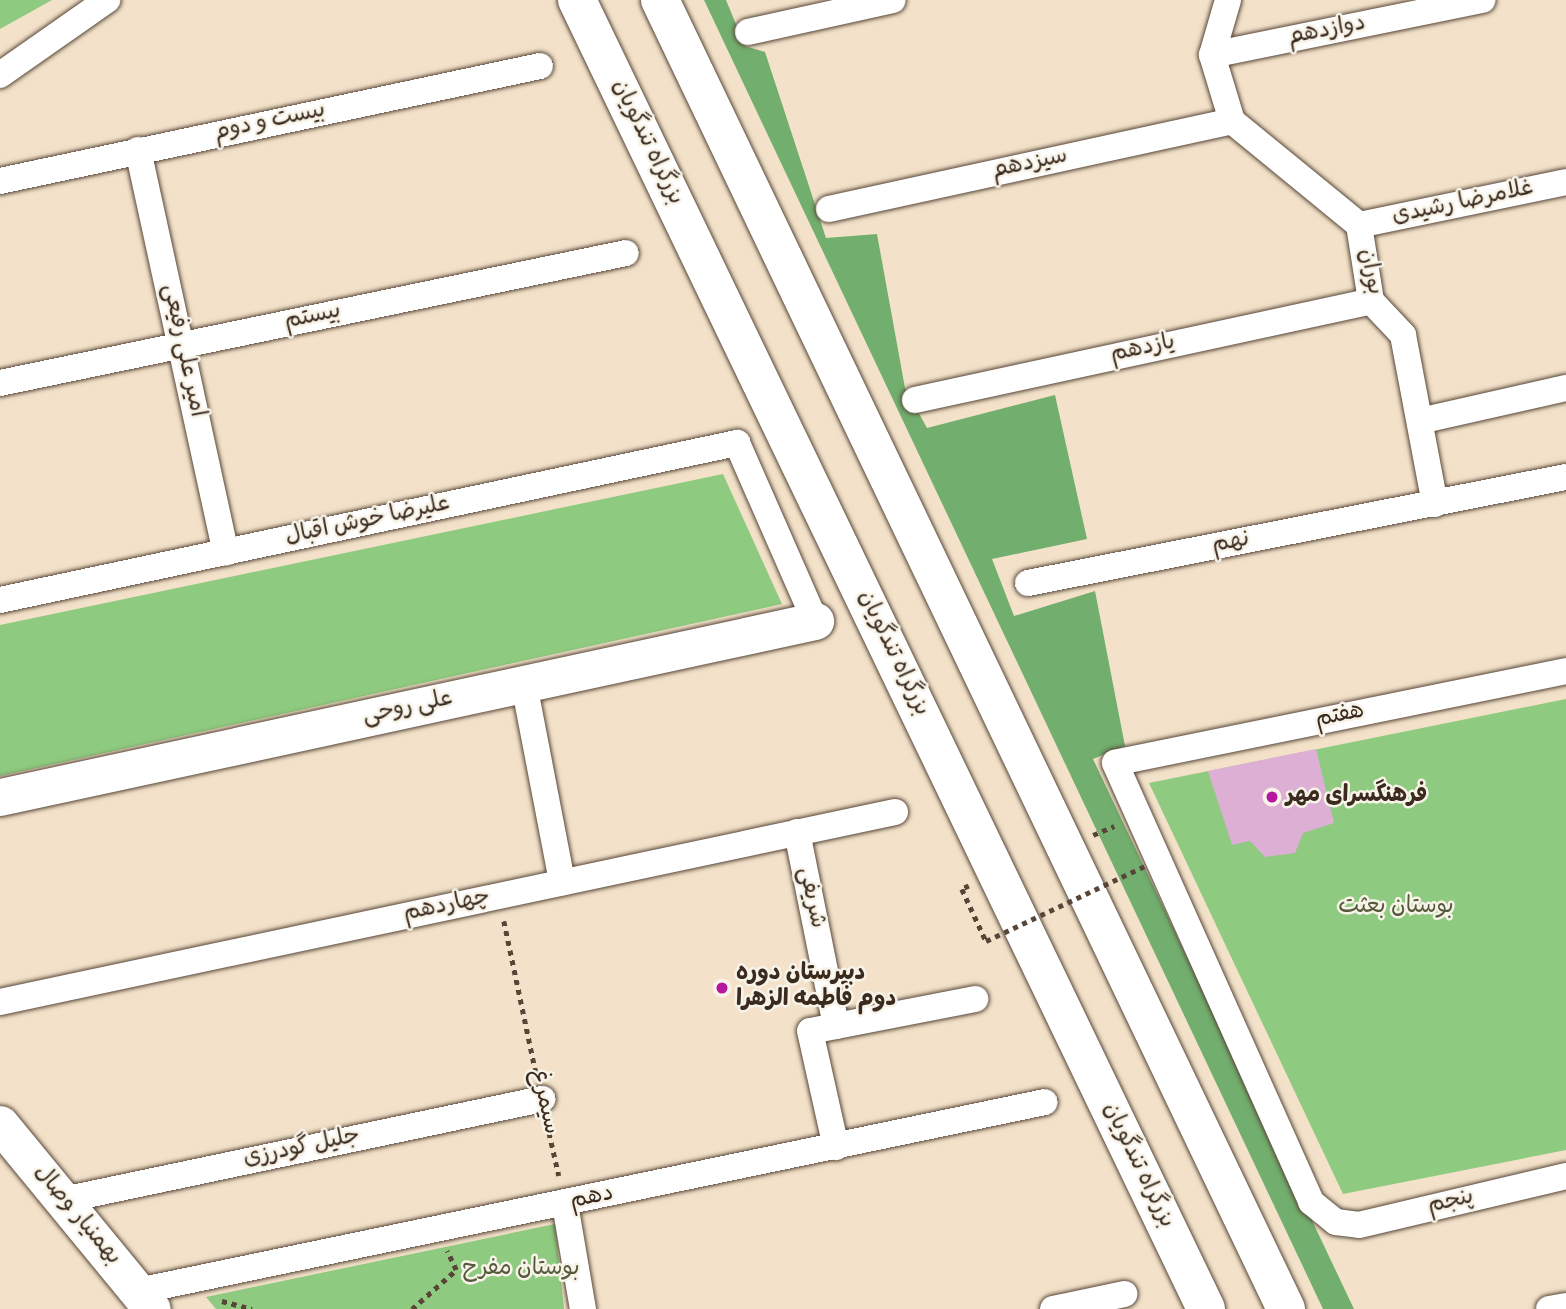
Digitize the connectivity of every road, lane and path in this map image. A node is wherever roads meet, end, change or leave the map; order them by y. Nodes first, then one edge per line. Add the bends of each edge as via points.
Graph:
1 (107, 0) edge
2 (577, 0) edge
3 (660, 0) edge
4 (893, 0) edge
5 (1228, 0) edge
6 (1482, 0) edge
7 (748, 32) dead end
8 (1212, 55) junction
9 (540, 66) dead end
10 (0, 75) edge
11 (1231, 121) junction
12 (138, 150) junction
13 (0, 181) edge
14 (1566, 182) edge
15 (829, 209) dead end
16 (1359, 225) junction
17 (626, 253) dead end
18 (1371, 301) junction
19 (181, 345) junction
20 (0, 383) edge
21 (1566, 388) edge
22 (915, 400) dead end
23 (1424, 419) junction
24 (1566, 477) edge
25 (1435, 504) junction
26 (226, 552) junction
27 (1028, 583) dead end
28 (0, 600) edge
29 (815, 621) joint
30 (1566, 671) edge
31 (524, 684) junction
32 (0, 797) edge
33 (895, 812) dead end
34 (797, 832) junction
35 (1147, 865) dead end
36 (562, 882) junction
37 (962, 889) dead end
38 (498, 895) junction
39 (975, 999) dead end
40 (0, 1002) edge
41 (836, 1026) junction
42 (542, 1098) junction
43 (1045, 1102) dead end
44 (3, 1131) edge
45 (836, 1147) junction
46 (1566, 1176) edge
47 (63, 1200) junction
48 (565, 1204) junction
49 (1336, 1222) joint
50 (445, 1247) dead end
51 (1124, 1294) dead end
52 (145, 1300) edge
53 (218, 1300) dead end
54 (1566, 1306) edge
55 (252, 1309) edge
56 (412, 1309) edge
57 (583, 1309) edge
58 (1053, 1309) edge
59 (1206, 1309) edge
60 (1286, 1309) edge
61 (1549, 1309) edge

1 - 10 street
2 - 59 highway, بزرگراه تندگویان
3 - 60 highway
4 - 7 street
5 - 8 street
6 - 8 street, دوازدهم
8 - 11 street
9 - 12 street, بیست و دوم
11 - 15 street, سیزدهم
11 - 16 street, بوران
12 - 13 street, بیست و دوم
12 - 19 street, امیر علی رفیعی
14 - 16 street, غلامرضا رشیدی
16 - 18 street, بوران
17 - 19 street, بیستم
18 - 22 street, یازدهم
18 - 23 street, بوران via 1403,335
19 - 20 street, بیستم
19 - 26 street, امیر علی رفیعی
21 - 23 street
23 - 25 street, بوران
24 - 25 street
25 - 27 street, نهم
26 - 28 street, علیرضا خوش اقبال
26 - 29 street, علیرضا خوش اقبال via 737,443
29 - 31 street, علی روحی
30 - 49 street, هفتم via 1115,763 1311,1202
31 - 32 street, علی روحی
31 - 36 street
33 - 34 street, چهاردهم
34 - 36 street, چهاردهم
34 - 41 street, شریفی
35 - 37 path, bridge via 986,941
36 - 38 street, چهاردهم
38 - 40 street, چهاردهم
38 - 42 path, سیمرغ
39 - 41 street
41 - 45 street via 810,1031
42 - 47 street, جلیل گودرزی
42 - 48 path, سیمرغ
43 - 45 street, دهم
44 - 47 street, بهمنیار وصال
45 - 48 street, دهم
46 - 49 street, پنجم via 1359,1225
47 - 52 street, بهمنیار وصال
48 - 52 street, دهم
48 - 57 street
50 - 56 path via 456,1270
51 - 58 street
53 - 55 path
54 - 61 street

